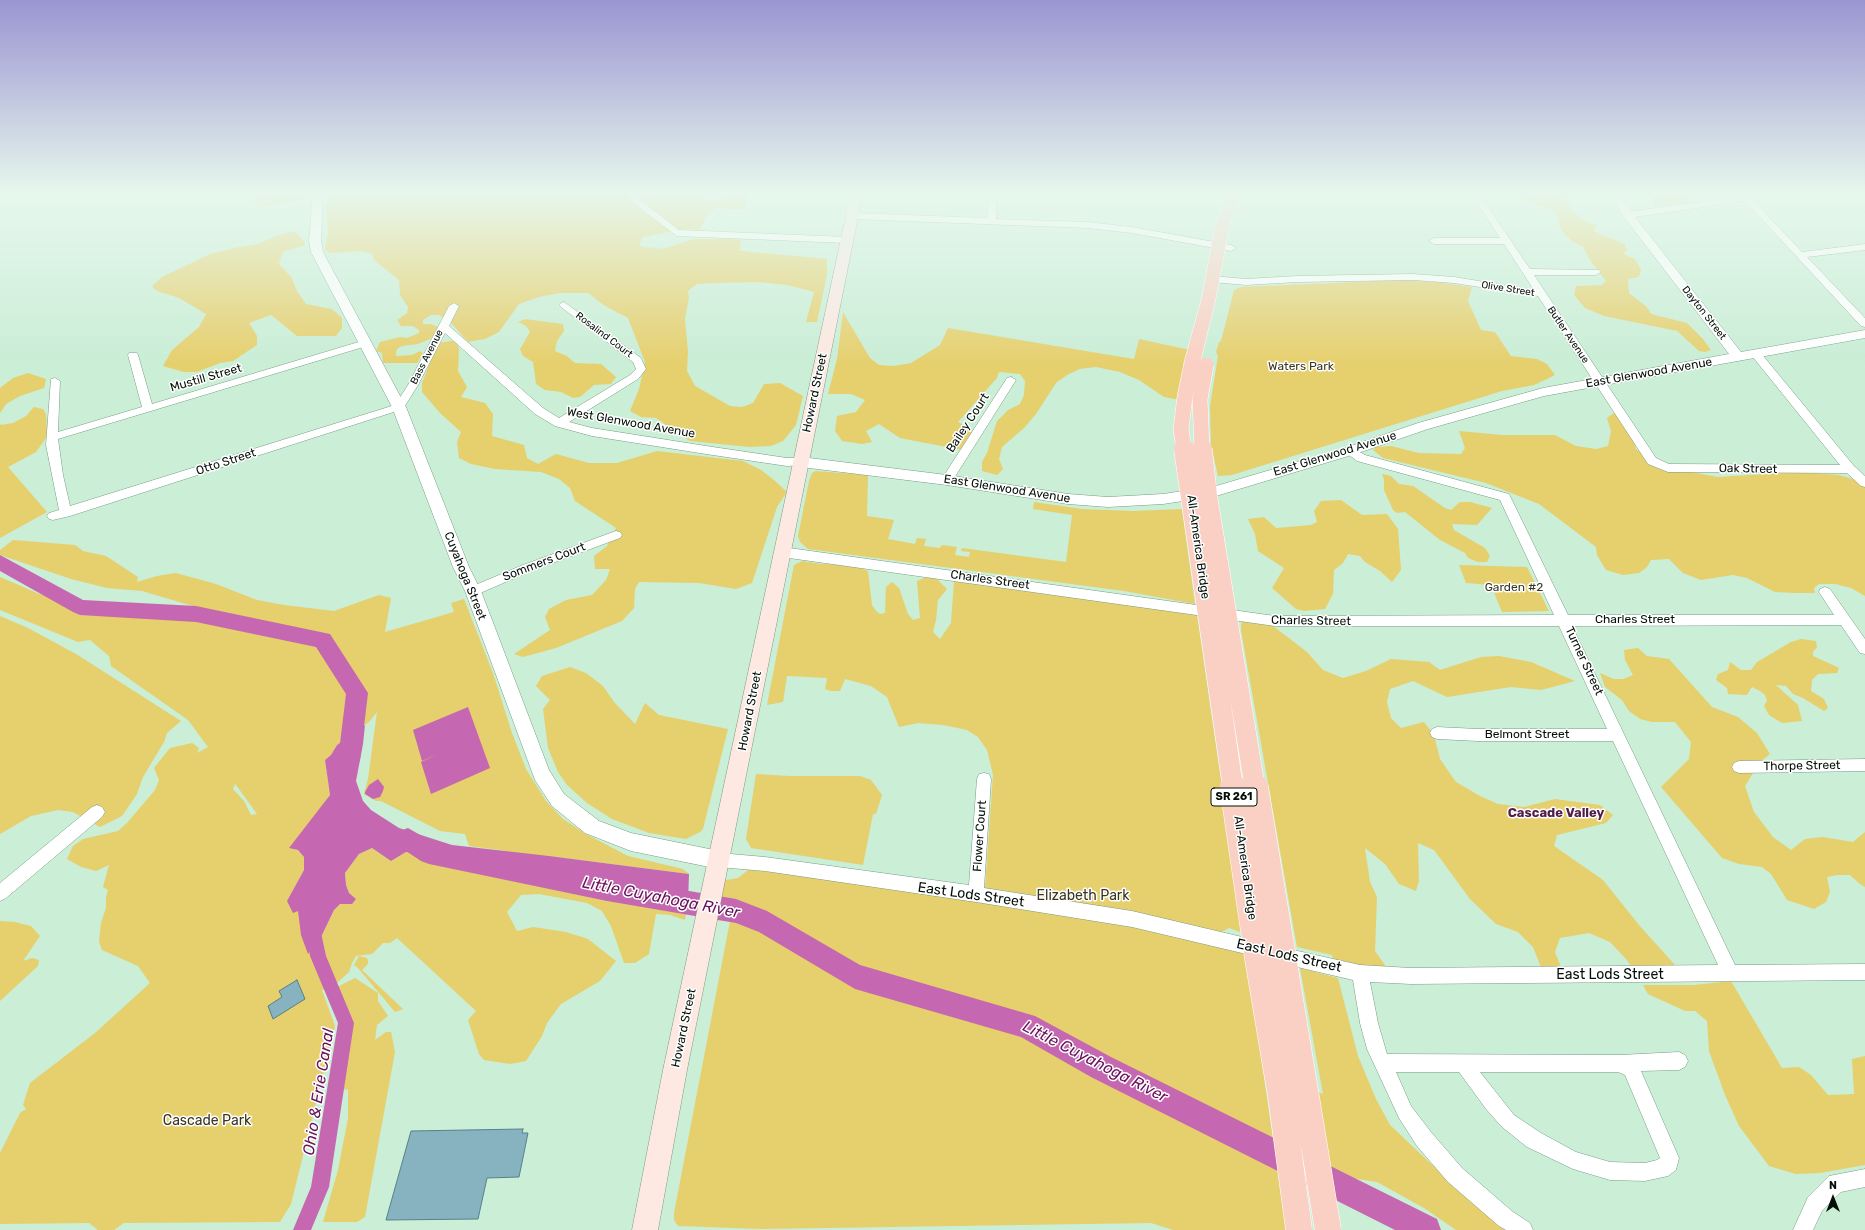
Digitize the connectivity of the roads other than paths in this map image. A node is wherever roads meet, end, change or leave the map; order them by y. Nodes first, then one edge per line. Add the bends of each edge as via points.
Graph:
1 (317, 249) edge
2 (845, 249) edge
3 (1224, 249) edge
4 (1513, 249) edge
5 (1655, 249) edge
6 (1795, 249) edge
7 (1846, 249) edge
8 (1800, 255) junction
9 (1528, 272) junction
10 (1596, 272) dead end
11 (1217, 283) junction
12 (1542, 294) junction
13 (564, 305) dead end
14 (454, 306) dead end
15 (1865, 324) edge
16 (443, 326) junction
17 (1865, 334) edge
18 (366, 343) junction
19 (1756, 354) junction
20 (133, 355) dead end
21 (1738, 357) junction
22 (1199, 364) junction
23 (1011, 380) dead end
24 (55, 381) dead end
25 (1600, 381) junction
26 (399, 407) junction
27 (148, 409) junction
28 (559, 424) junction
29 (53, 437) junction
30 (1350, 451) junction
31 (1649, 458) joint
32 (801, 462) junction
33 (1850, 469) junction
34 (947, 480) junction
35 (1865, 483) edge
36 (66, 513) junction
37 (53, 516) dead end
38 (616, 535) dead end
39 (782, 552) junction
40 (473, 591) junction
41 (1825, 592) dead end
42 (1565, 620) junction
43 (1844, 620) junction
44 (1865, 649) edge
45 (1437, 732) dead end
46 (1618, 735) junction
47 (1865, 765) edge
48 (1739, 767) dead end
49 (984, 778) dead end
50 (97, 812) dead end
51 (719, 860) junction
52 (0, 893) edge
53 (976, 894) junction
54 (1865, 972) edge
55 (1360, 973) junction
56 (1730, 973) junction
57 (1678, 1062) dead end
58 (1382, 1063) junction
59 (1463, 1063) junction
60 (1619, 1063) junction
61 (1865, 1178) edge
62 (645, 1230) edge
63 (1299, 1230) edge
64 (1328, 1230) edge
65 (1524, 1230) edge
66 (1803, 1230) edge

1 - 18 street, Cuyahoga Street
2 - 32 main road, Howard Street
3 - 11 main road, SR 261
4 - 9 street, Butler Avenue
5 - 21 street, Dayton Street
6 - 8 street
7 - 8 street
8 - 15 street
9 - 10 street
9 - 12 street, Butler Avenue
11 - 12 street, Olive Street via 1413,278 1454,280
11 - 22 main road, SR 261
12 - 25 street, Butler Avenue
13 - 28 street, Rosalind Court via 637,360 641,369 634,377
14 - 16 street, Bass Avenue
16 - 26 street, Bass Avenue via 414,384
16 - 28 street, West Glenwood Avenue via 539,411
17 - 19 street, East Glenwood Avenue
18 - 26 street, Cuyahoga Street
18 - 27 street, Mustill Street
19 - 21 street, East Glenwood Avenue
19 - 33 street
20 - 27 street
21 - 25 street, East Glenwood Avenue
22 - 63 main road, All-America Bridge / SR 261, bridge via 1185,396 1181,429
22 - 64 main road, All-America Bridge / SR 261, bridge via 1200,430 1207,496
23 - 34 street, Bailey Court
24 - 29 street
25 - 30 street, East Glenwood Avenue via 1522,397
25 - 31 street, Butler Avenue
26 - 36 street, Otto Street
26 - 40 street, Cuyahoga Street via 461,567
27 - 29 street, Mustill Street
28 - 32 street, West Glenwood Avenue via 592,432 706,450
29 - 36 street via 57,475
30 - 34 street, East Glenwood Avenue via 1216,491 1163,499 1108,502 1068,499
30 - 42 street, Turner Street via 1361,458 1503,495
31 - 33 street, Oak Street via 1654,463 1668,468
32 - 34 street, East Glenwood Avenue
32 - 39 main road, Howard Street
33 - 35 street
36 - 37 street, Otto Street
38 - 40 street, Sommers Court
39 - 42 street, Charles Street via 1275,621
39 - 51 main road, Howard Street
40 - 51 street, Cuyahoga Street via 541,774 558,800 592,827 631,842
41 - 43 street
42 - 43 street, Charles Street
42 - 46 street, Turner Street
43 - 44 street
45 - 46 street, Belmont Street via 1478,735
46 - 56 street, Turner Street
47 - 48 street, Thorpe Street
49 - 53 street, Flower Court
50 - 52 street
51 - 53 street, East Lods Street via 765,864
51 - 62 main road, Howard Street
53 - 55 street, East Lods Street via 1132,920
54 - 56 street, East Lods Street
55 - 56 street, East Lods Street via 1411,976
55 - 58 street via 1369,1023
57 - 60 street
58 - 59 street
58 - 65 street via 1405,1112 1437,1156 1472,1192
59 - 60 street
59 - 60 street via 1508,1121 1534,1140 1573,1160 1610,1171 1645,1172 1661,1169 1670,1158 1631,1068
61 - 66 street via 1836,1183 1815,1204

